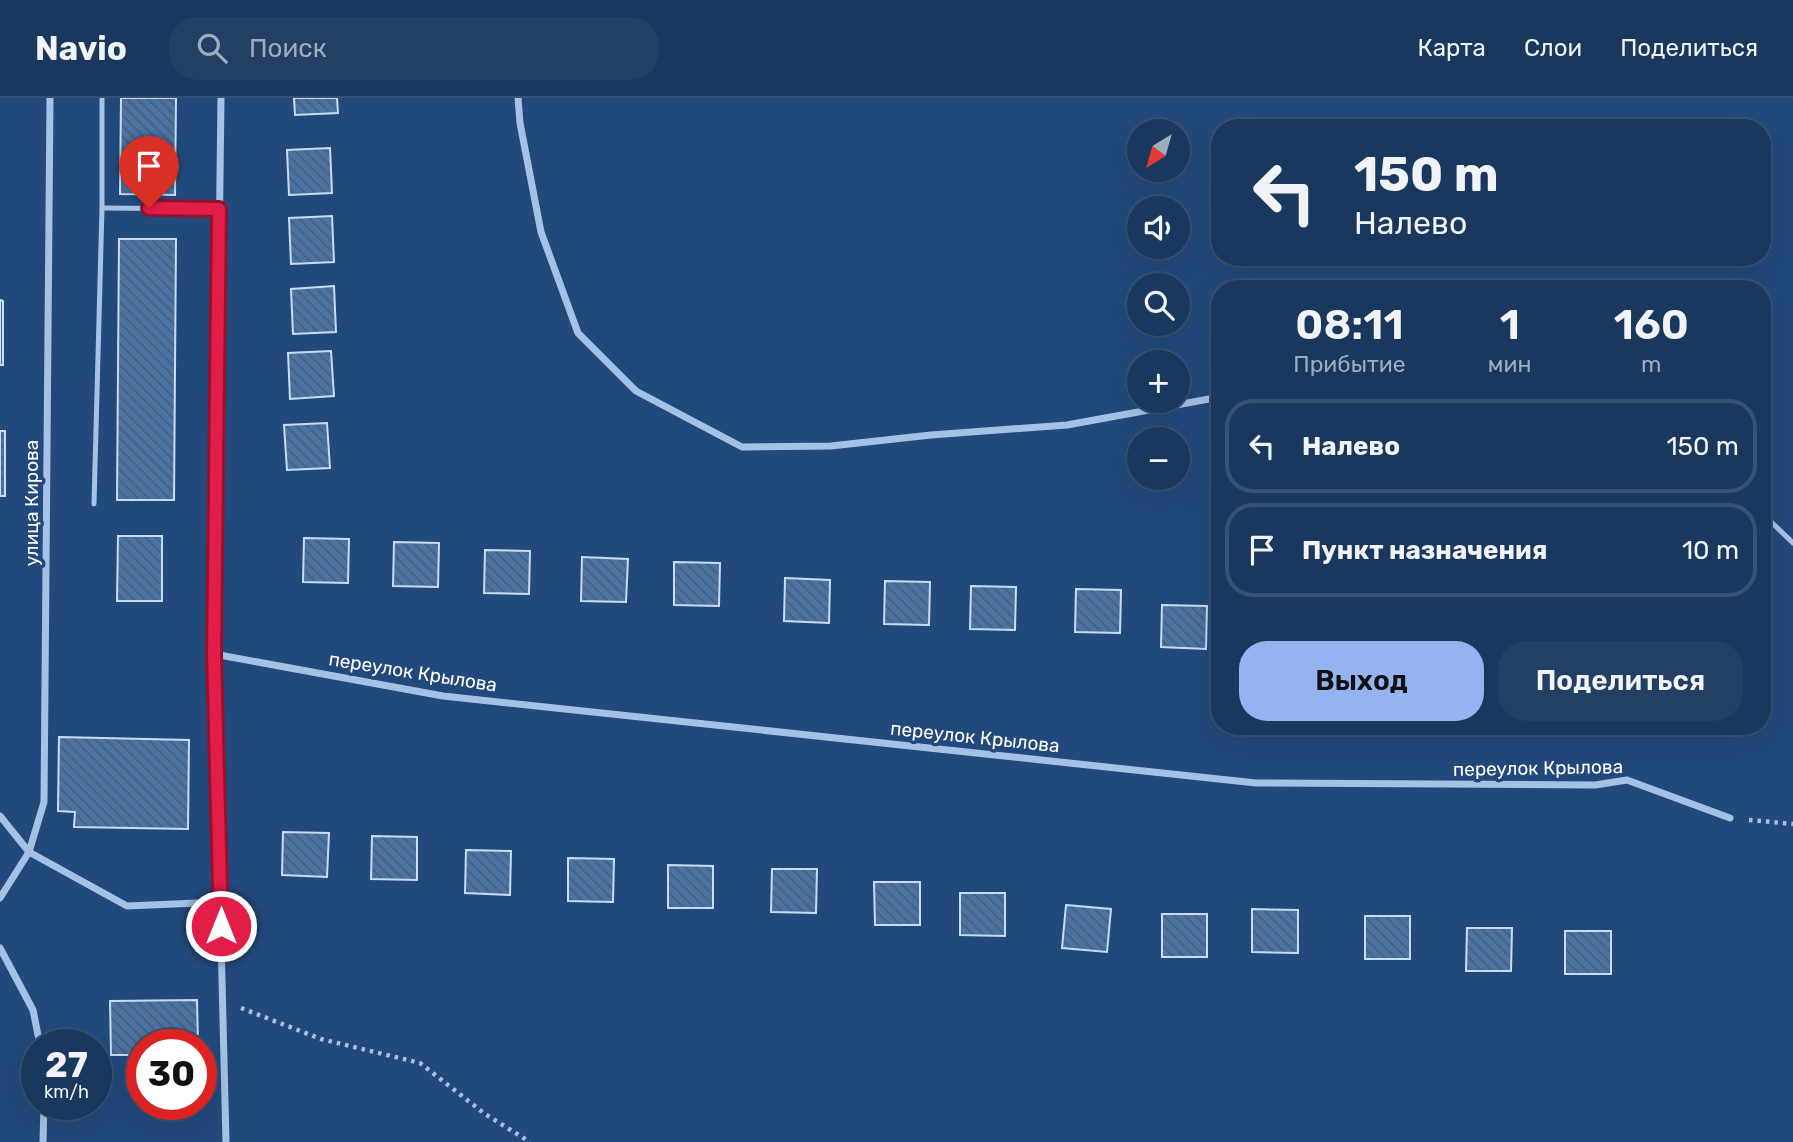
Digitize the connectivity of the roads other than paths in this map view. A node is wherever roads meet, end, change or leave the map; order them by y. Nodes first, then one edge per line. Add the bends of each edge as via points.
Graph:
1 (50, 98) edge
2 (102, 98) edge
3 (221, 98) edge
4 (518, 98) edge
5 (103, 208) junction
6 (219, 209) junction
7 (1211, 399) edge
8 (94, 504) dead end
9 (1771, 522) edge
10 (1793, 543) edge
11 (214, 654) junction
12 (0, 817) edge
13 (1730, 818) road end
14 (29, 852) junction
15 (0, 898) edge
16 (221, 902) junction
17 (0, 948) edge
18 (37, 1029) edge
19 (44, 1120) edge
20 (43, 1142) edge
21 (226, 1142) edge

1 - 14 street, улица Кирова via 44,802
2 - 5 lane
3 - 6 street
4 - 7 street via 541,232 578,333 636,391 742,447 831,446 1067,425
5 - 6 lane
5 - 8 lane
6 - 11 street
9 - 10 lane
11 - 13 street, переулок Крылова via 443,696 1256,783 1595,785 1627,780
11 - 16 street
12 - 14 street
14 - 15 street, улица Кирова
14 - 16 street via 127,906
16 - 21 street
17 - 18 street via 33,1010
19 - 20 street

